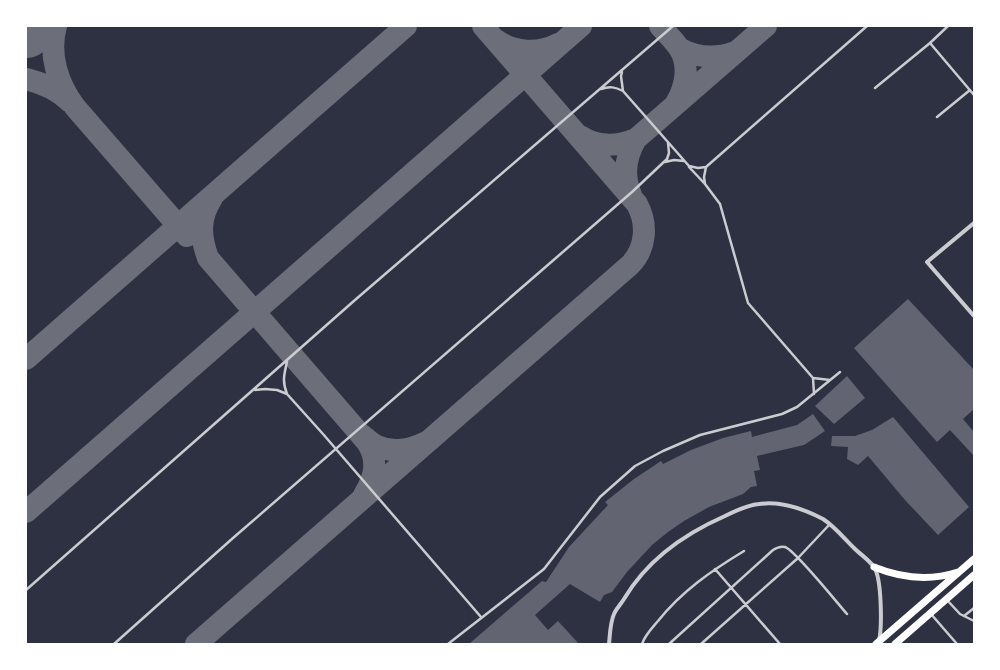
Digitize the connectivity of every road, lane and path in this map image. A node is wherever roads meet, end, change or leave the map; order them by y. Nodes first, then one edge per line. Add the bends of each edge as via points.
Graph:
1 (672, 26) edge
2 (867, 26) edge
3 (948, 26) edge
4 (930, 43) junction
5 (622, 70) junction
6 (875, 88) dead end
7 (599, 90) junction
8 (970, 90) junction
9 (623, 91) junction
10 (974, 95) edge
11 (937, 117) dead end
12 (668, 143) junction
13 (684, 161) junction
14 (663, 163) junction
15 (688, 166) junction
16 (706, 167) junction
17 (705, 184) junction
18 (974, 224) edge
19 (974, 316) edge
20 (287, 361) junction
21 (840, 372) dead end
22 (813, 378) junction
23 (830, 380) junction
24 (254, 390) junction
25 (287, 394) junction
26 (814, 394) junction
27 (336, 449) junction
28 (829, 524) junction
29 (744, 550) dead end
30 (798, 558) junction
31 (974, 559) edge
32 (874, 567) junction
33 (715, 569) junction
34 (962, 570) junction
35 (974, 575) edge
36 (731, 588) junction
37 (26, 590) edge
38 (946, 599) junction
39 (745, 604) junction
40 (974, 608) edge
41 (847, 614) dead end
42 (930, 614) junction
43 (964, 616) junction
44 (481, 617) junction
45 (974, 621) edge
46 (877, 643) edge
47 (114, 644) edge
48 (448, 644) edge
49 (609, 644) edge
50 (642, 644) edge
51 (669, 644) edge
52 (701, 644) edge
53 (780, 644) edge
54 (895, 644) edge
55 (957, 644) edge

1 - 5 lane
2 - 16 lane
3 - 4 lane
4 - 6 lane
4 - 8 lane
5 - 7 lane
5 - 9 lane
7 - 9 lane via 612,87
7 - 20 lane
8 - 10 lane
8 - 11 lane
9 - 12 lane
12 - 13 lane
12 - 14 lane via 669,153
13 - 14 lane
13 - 15 lane
14 - 27 lane
15 - 16 lane
15 - 17 lane
16 - 17 lane
17 - 22 lane via 720,204 748,304
18 - 19 street via 927,262
20 - 24 lane
20 - 25 lane via 284,385
21 - 23 lane
22 - 23 lane
22 - 26 lane
23 - 26 lane
24 - 25 lane via 277,390
24 - 37 lane
25 - 27 lane
26 - 44 lane via 797,407 782,414 700,435 635,466 600,497 536,577
27 - 44 lane
27 - 47 lane
28 - 30 lane
28 - 32 street
28 - 49 street via 806,511 782,504 758,504 711,522 681,539 638,577 614,615
29 - 33 lane
30 - 36 lane via 785,547 777,548
30 - 39 lane
30 - 41 lane
31 - 34 main road
32 - 34 main road via 888,573 920,578 936,577
32 - 46 street via 881,610
33 - 36 lane
33 - 50 lane via 670,606
34 - 46 main road
35 - 38 main road
36 - 39 lane
36 - 51 lane
38 - 42 main road
38 - 43 lane
39 - 52 lane
39 - 53 lane
40 - 43 lane
42 - 54 main road
42 - 55 lane
43 - 45 lane
44 - 48 lane

